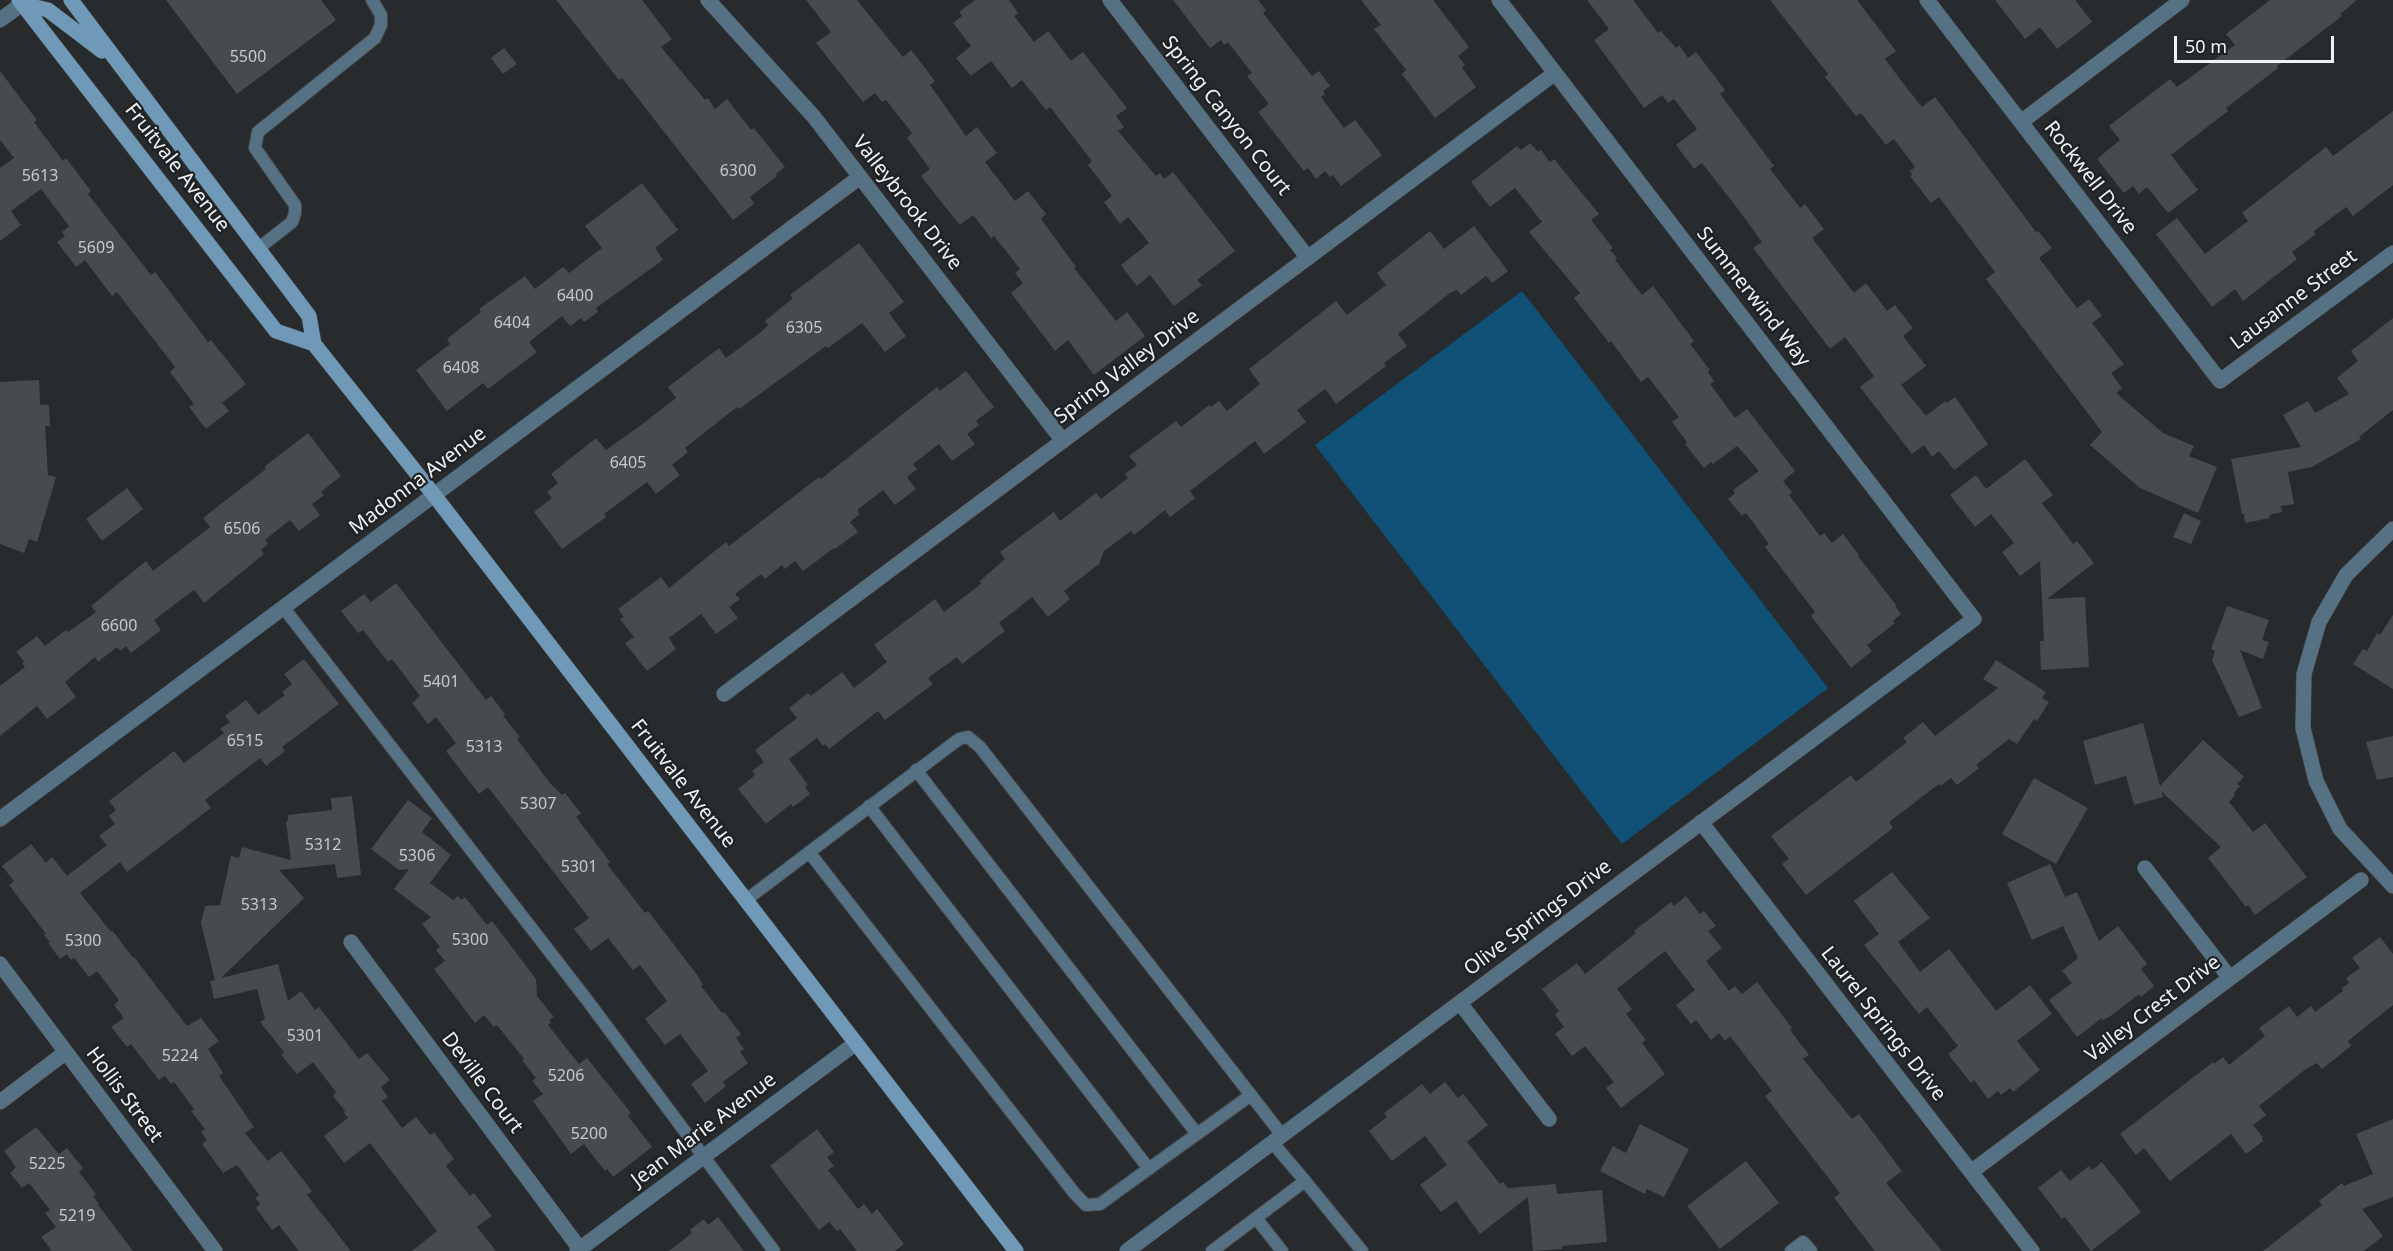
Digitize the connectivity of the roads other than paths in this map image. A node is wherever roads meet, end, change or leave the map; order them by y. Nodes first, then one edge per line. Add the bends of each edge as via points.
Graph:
1 (71, 0) edge
2 (372, 0) edge
3 (708, 0) edge
4 (1110, 0) edge
5 (1499, 0) edge
6 (1927, 0) edge
7 (2182, 0) edge
8 (20, 2) edge
9 (0, 20) edge
10 (124, 71) junction
11 (1556, 74) junction
12 (2021, 122) junction
13 (860, 177) junction
14 (259, 248) junction
15 (2393, 253) edge
16 (1308, 258) junction
17 (314, 344) junction
18 (2220, 381) joint
19 (1063, 441) junction
20 (434, 495) junction
21 (2393, 529) edge
22 (283, 607) junction
23 (1974, 619) joint
24 (724, 694) dead end
25 (916, 770) junction
26 (869, 806) junction
27 (0, 819) edge
28 (1701, 822) junction
29 (808, 852) junction
30 (2145, 868) dead end
31 (2361, 880) dead end
32 (2393, 885) edge
33 (746, 900) junction
34 (351, 942) dead end
35 (0, 964) edge
36 (2230, 978) junction
37 (1460, 1003) junction
38 (856, 1042) junction
39 (66, 1052) junction
40 (1251, 1095) junction
41 (0, 1102) edge
42 (1549, 1119) dead end
43 (1197, 1134) junction
44 (1277, 1139) junction
45 (703, 1156) junction
46 (1149, 1169) junction
47 (1971, 1172) junction
48 (1305, 1181) junction
49 (1256, 1218) junction
50 (578, 1250) edge
51 (215, 1251) edge
52 (774, 1251) edge
53 (1016, 1251) edge
54 (1127, 1251) edge
55 (1212, 1251) edge
56 (1282, 1251) edge
57 (1362, 1251) edge
58 (1791, 1251) edge
59 (1811, 1251) edge
60 (2032, 1251) edge

1 - 10 main road, Fruitvale Avenue
2 - 14 lane via 381,15 375,38 258,132 255,148 295,205 292,222
3 - 13 street, Valleybrook Drive via 814,117
4 - 16 street, Spring Canyon Court
5 - 11 street, Summerwind Way
6 - 12 street, Rockwell Drive
7 - 12 street
8 - 9 street
8 - 10 main road via 48,10
8 - 17 main road, Fruitvale Avenue via 276,331
10 - 14 main road, Fruitvale Avenue
11 - 16 street, Spring Valley Drive
11 - 23 street, Summerwind Way
12 - 18 street, Rockwell Drive
13 - 19 street, Valleybrook Drive
13 - 20 street, Madonna Avenue
14 - 17 main road, Fruitvale Avenue via 309,316
15 - 18 street, Lausanne Street
16 - 19 street, Spring Valley Drive
17 - 20 main road, Fruitvale Avenue
19 - 24 street, Spring Valley Drive
20 - 22 street, Madonna Avenue
20 - 33 main road, Fruitvale Avenue
21 - 32 street via 2346,575 2319,622 2304,674 2303,728 2316,781 2340,829
22 - 27 street, Madonna Avenue
22 - 45 lane
23 - 28 street, Olive Springs Drive
25 - 26 lane
25 - 40 lane via 958,739 968,737 980,747
25 - 43 lane
26 - 29 lane
26 - 46 lane
28 - 37 street, Olive Springs Drive
28 - 47 street, Laurel Springs Drive
29 - 33 lane
29 - 46 lane via 1081,1200 1100,1204
30 - 36 street
31 - 36 street, Valley Crest Drive
33 - 38 main road, Fruitvale Avenue
34 - 50 street, Deville Court
35 - 39 street, Hollis Street
36 - 47 street, Valley Crest Drive
37 - 42 street
37 - 44 street, Olive Springs Drive
38 - 45 street, Jean Marie Avenue
38 - 53 main road, Fruitvale Avenue
39 - 41 street
39 - 51 street, Hollis Street
40 - 43 lane
40 - 44 lane
43 - 46 lane
44 - 48 lane
44 - 54 street, Olive Springs Drive
45 - 50 street, Jean Marie Avenue
45 - 52 lane
47 - 60 street, Laurel Springs Drive
48 - 49 lane
48 - 57 lane
49 - 55 lane
49 - 56 lane
58 - 59 lane via 1803,1242

